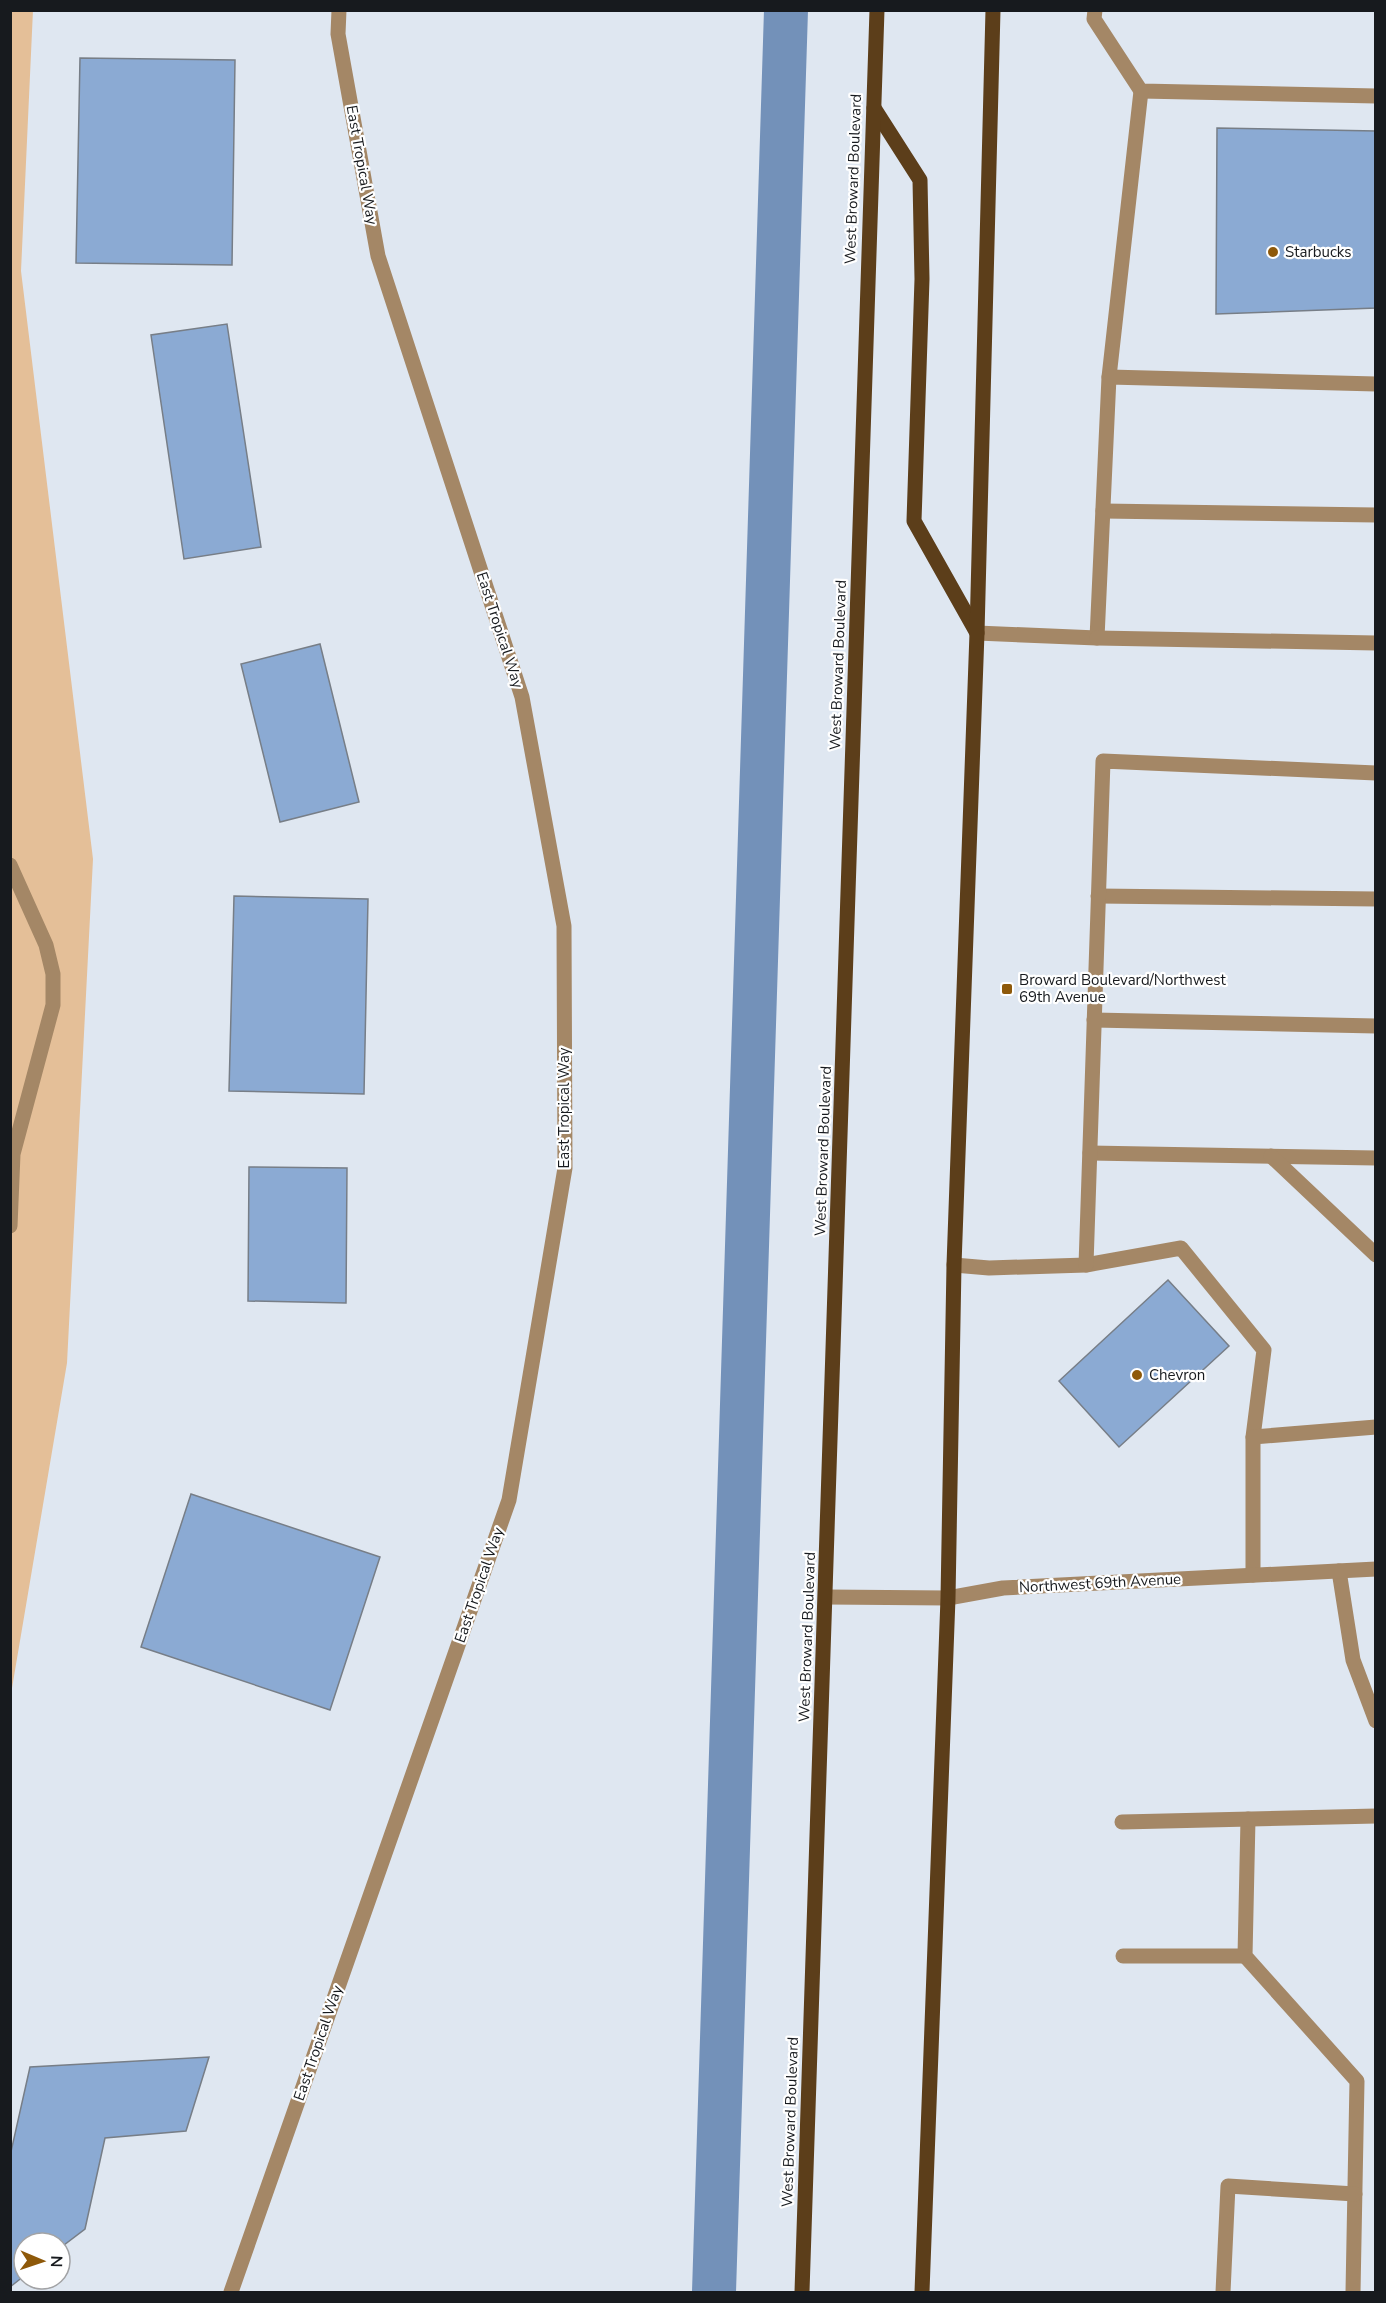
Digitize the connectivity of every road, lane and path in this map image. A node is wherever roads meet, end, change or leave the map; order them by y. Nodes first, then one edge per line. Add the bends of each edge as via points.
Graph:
1 (339, 10) edge
2 (877, 10) edge
3 (993, 10) edge
4 (1095, 10) edge
5 (1141, 92) junction
6 (1376, 96) edge
7 (874, 108) junction
8 (1109, 377) junction
9 (1376, 384) edge
10 (1103, 511) junction
11 (1376, 515) edge
12 (977, 633) junction
13 (1097, 638) junction
14 (1376, 643) edge
15 (1376, 773) edge
16 (10, 865) edge
17 (1098, 896) junction
18 (1376, 899) edge
19 (1094, 1020) junction
20 (1376, 1026) edge
21 (1090, 1153) junction
22 (1271, 1156) junction
23 (1376, 1158) edge
24 (10, 1226) edge
25 (1376, 1255) edge
26 (954, 1265) junction
27 (1086, 1266) junction
28 (1376, 1427) edge
29 (1253, 1437) junction
30 (1376, 1569) edge
31 (1339, 1571) junction
32 (1253, 1575) junction
33 (826, 1598) junction
34 (948, 1598) junction
35 (1376, 1721) edge
36 (1376, 1816) edge
37 (1248, 1819) junction
38 (1122, 1822) dead end
39 (1123, 1956) dead end
40 (1245, 1956) junction
41 (1355, 2194) junction
42 (231, 2292) edge
43 (802, 2292) edge
44 (922, 2292) edge
45 (1223, 2292) edge
46 (1353, 2292) edge

1 - 42 street, East Tropical Way via 338,34 378,256 522,697 564,926 565,1168 509,1500
2 - 7 main road, West Broward Boulevard
3 - 12 main road
4 - 5 street via 1094,19
5 - 6 street
5 - 8 street
7 - 12 main road via 920,180 922,279 914,520
7 - 33 main road, West Broward Boulevard
8 - 9 street
8 - 10 street
10 - 11 street
10 - 13 street
12 - 13 street
12 - 26 main road
13 - 14 street
15 - 17 street via 1103,762
16 - 24 street via 46,945 53,974 53,1005 13,1154
17 - 18 street
17 - 19 street
19 - 20 street
19 - 21 street
21 - 22 street
21 - 27 street
22 - 23 street
22 - 25 street
26 - 27 street
26 - 34 main road
27 - 29 street via 1181,1248 1264,1350
28 - 29 street
29 - 32 street
30 - 31 street, Northwest 69th Avenue
31 - 32 street, Northwest 69th Avenue
31 - 35 street via 1353,1660
32 - 34 street, Northwest 69th Avenue via 1003,1588
33 - 34 street, Northwest 69th Avenue
33 - 43 main road, West Broward Boulevard
34 - 44 main road
36 - 37 street
37 - 38 street
37 - 40 street
39 - 40 street
40 - 41 street via 1357,2081
41 - 45 street via 1228,2186
41 - 46 street

